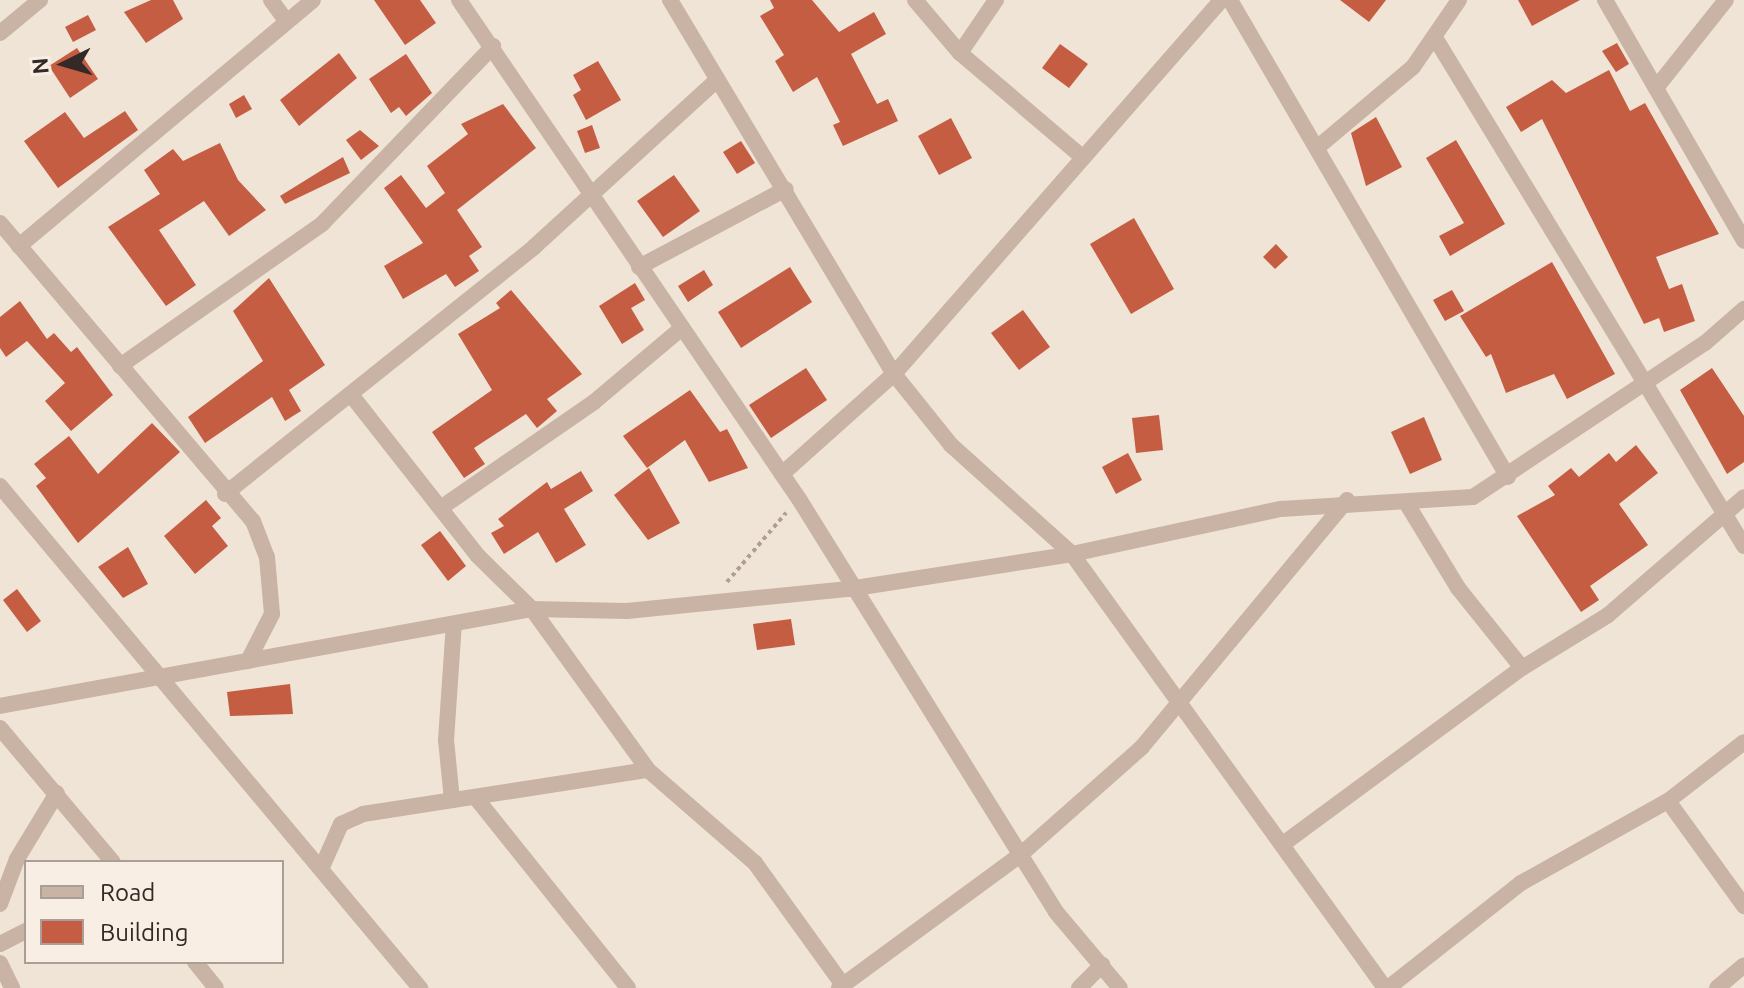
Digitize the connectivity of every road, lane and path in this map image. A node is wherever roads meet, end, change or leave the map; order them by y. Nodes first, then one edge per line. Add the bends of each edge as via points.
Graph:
1 (40, 0) edge
2 (271, 0) edge
3 (313, 0) edge
4 (459, 0) edge
5 (670, 0) edge
6 (915, 0) edge
7 (996, 0) edge
8 (1221, 0) edge
9 (1230, 0) edge
10 (1459, 0) edge
11 (1605, 0) edge
12 (1726, 0) edge
13 (286, 21) junction
14 (0, 33) edge
15 (1437, 41) junction
16 (493, 46) junction
17 (960, 53) junction
18 (716, 81) junction
19 (1656, 88) junction
20 (1318, 147) junction
21 (1080, 155) junction
22 (786, 189) junction
23 (591, 199) junction
24 (0, 223) edge
25 (1744, 241) edge
26 (19, 246) junction
27 (639, 267) junction
28 (1744, 309) edge
29 (682, 328) junction
30 (120, 366) junction
31 (894, 374) junction
32 (1641, 382) junction
33 (352, 396) junction
34 (782, 474) junction
35 (1508, 477) junction
36 (0, 486) edge
37 (225, 494) junction
38 (1744, 497) edge
39 (799, 499) junction
40 (1347, 500) junction
41 (1407, 504) junction
42 (442, 507) junction
43 (1723, 513) junction
44 (1744, 546) edge
45 (1072, 554) junction
46 (849, 589) junction
47 (712, 599) junction
48 (532, 609) junction
49 (454, 624) junction
50 (248, 661) junction
51 (1522, 668) junction
52 (162, 679) junction
53 (0, 706) edge
54 (1178, 706) junction
55 (0, 728) edge
56 (1744, 742) edge
57 (648, 770) junction
58 (57, 793) junction
59 (476, 798) junction
60 (452, 800) junction
61 (1668, 801) junction
62 (1283, 844) junction
63 (1019, 856) junction
64 (111, 860) edge
65 (322, 867) junction
66 (0, 901) edge
67 (1744, 906) edge
68 (24, 932) edge
69 (0, 944) edge
70 (0, 963) edge
71 (197, 964) edge
72 (1102, 965) junction
73 (1744, 965) edge
74 (841, 987) edge
75 (12, 988) edge
76 (216, 988) edge
77 (420, 988) edge
78 (628, 988) edge
79 (1079, 988) edge
80 (1120, 988) edge
81 (1386, 988) edge
82 (1717, 988) edge

1 - 14 street
2 - 13 street
3 - 13 street
4 - 16 street
5 - 18 street
6 - 17 street
7 - 17 street
8 - 21 street
9 - 20 street
10 - 15 street
11 - 19 street
12 - 19 street
13 - 26 street
15 - 20 street
15 - 32 street
16 - 23 street
16 - 30 street via 322,224
17 - 21 street
18 - 22 street
18 - 23 street
19 - 25 street
20 - 35 street
21 - 31 street
22 - 27 street
22 - 31 street
23 - 27 street
23 - 33 street via 440,315
24 - 26 street
26 - 30 street
27 - 29 street
28 - 32 street via 1705,343
29 - 34 street
29 - 42 street via 594,402
30 - 37 street
31 - 34 street
31 - 45 street via 951,445
32 - 35 street
32 - 43 street
33 - 37 street
33 - 42 street
34 - 39 street
35 - 41 street via 1473,497
36 - 52 street
37 - 50 street via 253,521 267,557 272,614
38 - 43 street
39 - 46 street
39 - 47 path
40 - 41 street
40 - 45 street
40 - 54 street
41 - 51 street via 1458,588
42 - 48 street
43 - 44 street
43 - 51 street via 1608,615
45 - 46 street
45 - 54 street
46 - 47 street
46 - 63 street
47 - 48 street via 627,611
48 - 49 street
48 - 57 street
49 - 50 street
49 - 60 street via 446,740
50 - 52 street
51 - 62 street
52 - 53 street
52 - 65 street
54 - 62 street
54 - 63 street via 1103,785
55 - 58 street
56 - 61 street
57 - 59 street
57 - 74 street via 755,863
58 - 64 street
58 - 66 street
59 - 60 street
59 - 78 street
60 - 65 street via 345,821
61 - 67 street
61 - 81 street via 1521,883
62 - 81 street
63 - 72 street
63 - 74 street
65 - 77 street
68 - 69 street
70 - 75 street
71 - 76 street
72 - 79 street
72 - 80 street
73 - 82 street

